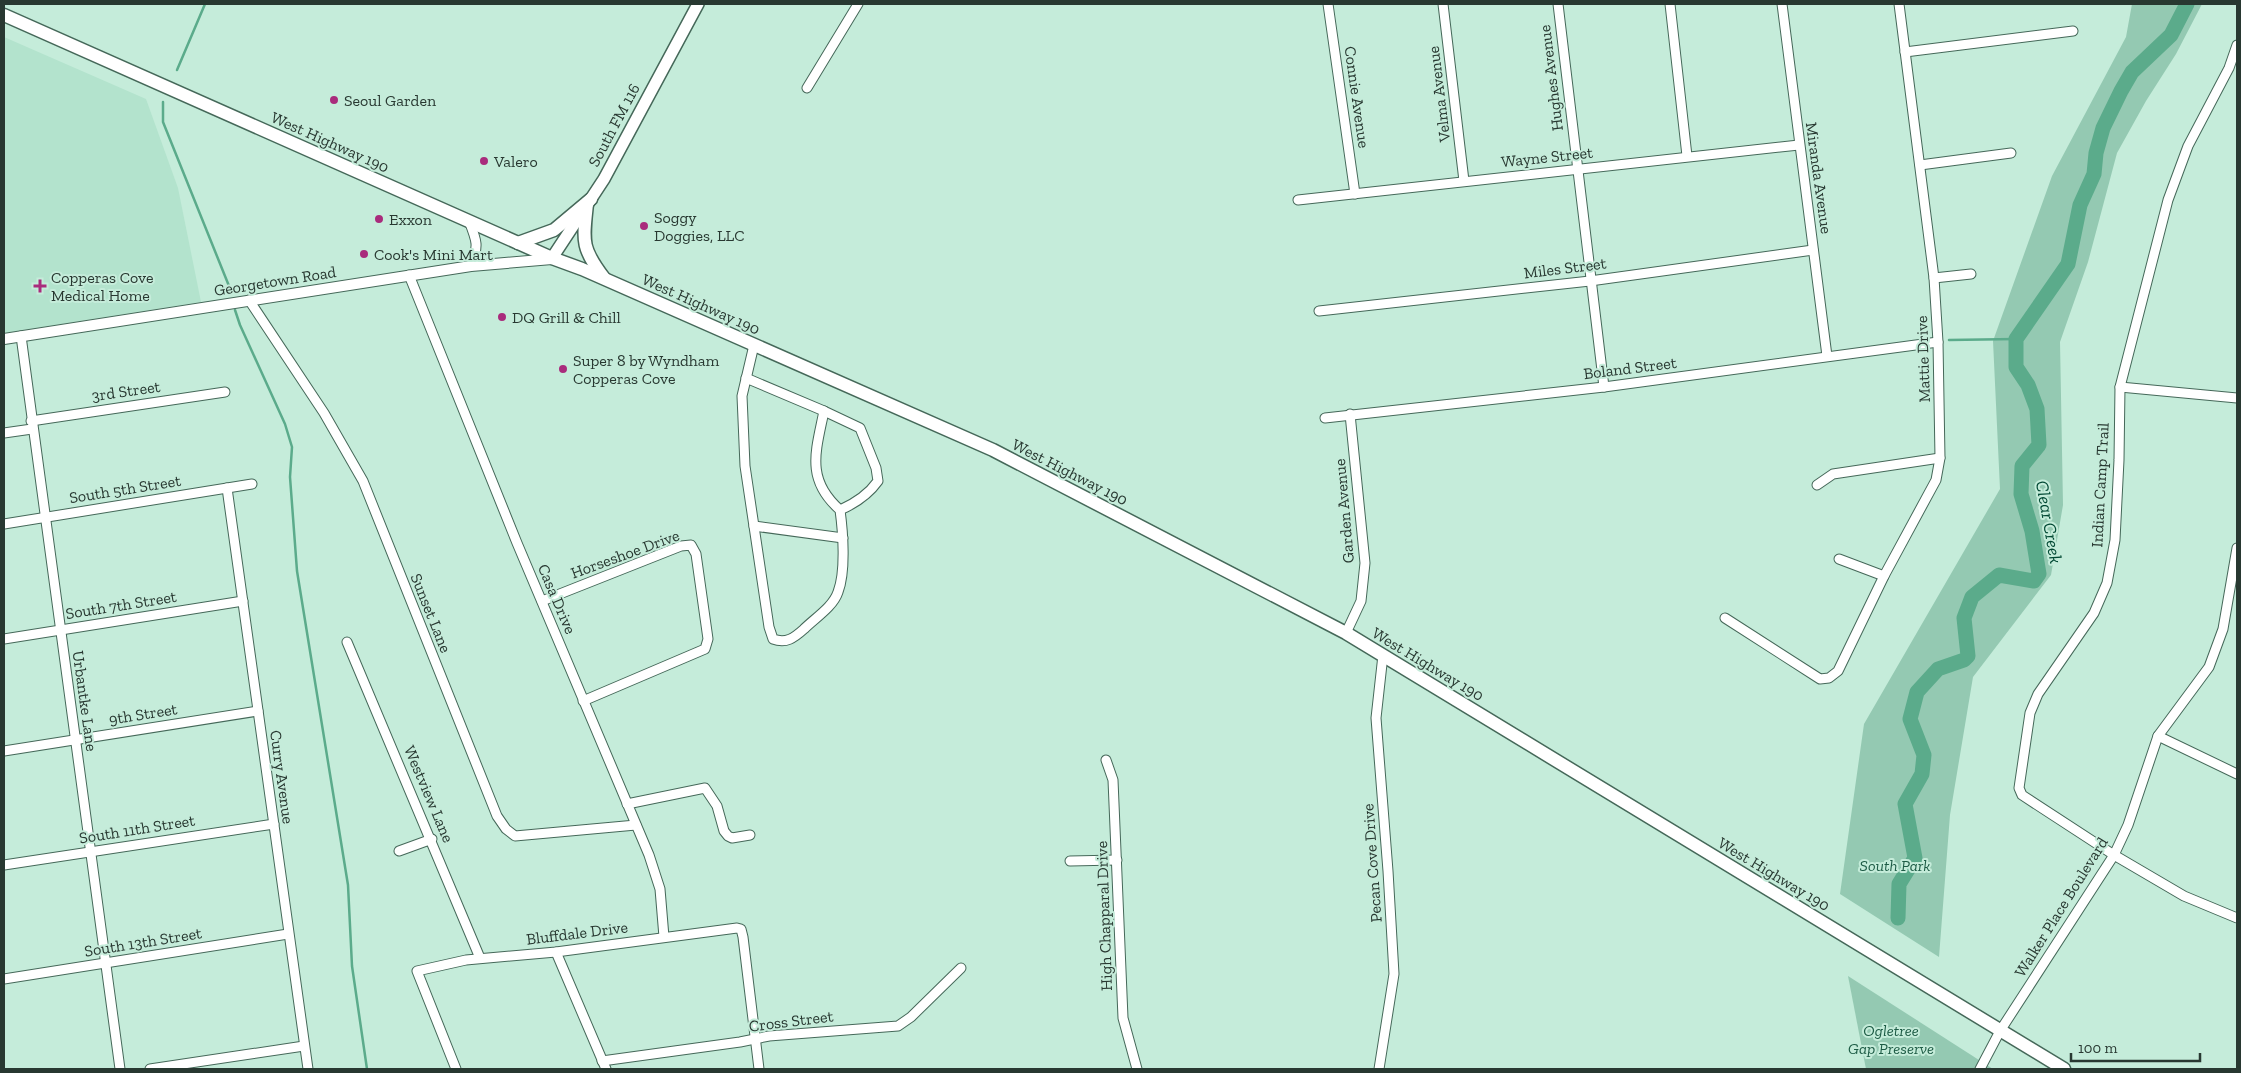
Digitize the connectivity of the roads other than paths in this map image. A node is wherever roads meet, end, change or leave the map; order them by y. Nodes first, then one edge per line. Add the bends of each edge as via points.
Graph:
1 (698, 4) edge
2 (858, 4) edge
3 (1328, 4) edge
4 (1443, 4) edge
5 (1558, 4) edge
6 (1670, 4) edge
7 (1782, 4) edge
8 (1899, 4) edge
9 (4, 15) edge
10 (2073, 31) dead end
11 (2237, 45) edge
12 (1905, 52) junction
13 (807, 88) dead end
14 (1799, 145) junction
15 (2011, 153) dead end
16 (1688, 156) junction
17 (1920, 164) junction
18 (1577, 169) junction
19 (1464, 182) junction
20 (1355, 194) junction
21 (1298, 200) dead end
22 (589, 202) junction
23 (469, 221) junction
24 (518, 243) junction
25 (1813, 250) junction
26 (552, 258) junction
27 (471, 266) junction
28 (1971, 274) dead end
29 (409, 275) junction
30 (1934, 278) junction
31 (606, 280) junction
32 (1590, 281) junction
33 (249, 300) junction
34 (1319, 311) dead end
35 (20, 336) junction
36 (4, 339) edge
37 (1938, 342) junction
38 (754, 345) junction
39 (1827, 356) junction
40 (746, 378) junction
41 (1604, 387) junction
42 (2120, 387) junction
43 (225, 392) dead end
44 (2237, 398) edge
45 (824, 411) junction
46 (1350, 414) junction
47 (1325, 418) dead end
48 (31, 425) junction
49 (4, 433) edge
50 (1940, 458) junction
51 (252, 484) dead end
52 (1817, 485) dead end
53 (227, 488) junction
54 (840, 510) junction
55 (44, 517) junction
56 (4, 524) edge
57 (754, 526) junction
58 (844, 538) junction
59 (2237, 548) edge
60 (1840, 559) dead end
61 (1884, 576) junction
62 (243, 601) junction
63 (542, 601) junction
64 (1726, 618) dead end
65 (59, 631) junction
66 (1346, 633) junction
67 (4, 639) edge
68 (347, 642) dead end
69 (1383, 655) junction
70 (583, 701) junction
71 (258, 711) junction
72 (2158, 736) junction
73 (76, 740) junction
74 (4, 751) edge
75 (1106, 760) dead end
76 (2237, 774) edge
77 (627, 804) junction
78 (274, 824) junction
79 (636, 825) junction
80 (750, 835) dead end
81 (432, 839) junction
82 (90, 851) junction
83 (399, 851) dead end
84 (2114, 855) junction
85 (1117, 860) junction
86 (1070, 861) dead end
87 (4, 865) edge
88 (2237, 918) edge
89 (288, 934) junction
90 (664, 937) junction
91 (556, 952) junction
92 (480, 958) junction
93 (106, 963) junction
94 (961, 968) dead end
95 (4, 979) edge
96 (2000, 1031) junction
97 (755, 1039) junction
98 (304, 1046) junction
99 (604, 1065) edge
100 (120, 1069) edge
101 (150, 1069) edge
102 (308, 1069) edge
103 (456, 1069) edge
104 (759, 1069) edge
105 (1137, 1069) edge
106 (1379, 1069) edge
107 (1980, 1069) edge
108 (2064, 1069) edge

1 - 22 main road, South FM 116
2 - 13 street
3 - 20 street, Connie Avenue
4 - 19 street, Velma Avenue
5 - 18 street, Hughes Avenue
6 - 16 street
7 - 14 street, Miranda Avenue
8 - 12 street, Mattie Drive
9 - 23 main road, West Highway 190
10 - 12 street
11 - 42 street, Indian Camp Trail via 2229,68 2188,146 2168,200
12 - 17 street, Mattie Drive
14 - 16 street, Wayne Street
14 - 25 street, Miranda Avenue
15 - 17 street
16 - 18 street, Wayne Street
17 - 30 street, Mattie Drive
18 - 19 street, Wayne Street
18 - 32 street, Hughes Avenue
19 - 20 street, Wayne Street
20 - 21 street, Wayne Street
22 - 24 main road via 554,230
22 - 26 main road, South FM 116
22 - 31 main road via 584,244
23 - 24 main road, West Highway 190
23 - 27 street via 477,241
24 - 26 main road, West Highway 190
25 - 32 street, Miles Street
25 - 39 street, Miranda Avenue
26 - 27 street, Georgetown Road
26 - 31 main road, West Highway 190
27 - 29 street, Georgetown Road
28 - 30 street
29 - 33 street, Georgetown Road
29 - 63 street, Casa Drive
30 - 37 street, Mattie Drive
31 - 38 main road, West Highway 190
32 - 34 street, Miles Street
32 - 41 street, Hughes Avenue
33 - 35 street, Georgetown Road
33 - 79 street, Sunset Lane via 324,413 362,481 496,816 515,836
35 - 36 street, Georgetown Road
35 - 48 street, Urbantke Lane
37 - 39 street, Boland Street
37 - 50 street, Mattie Drive
38 - 40 street
38 - 66 main road, West Highway 190 via 993,450
39 - 41 street, Boland Street
40 - 45 street
40 - 57 street via 742,396 745,466
41 - 46 street, Boland Street
42 - 44 street
42 - 84 street, Indian Camp Trail via 2115,540 2107,583 2094,613 2038,694 2030,713 2019,788 2022,795
43 - 48 street, 3rd Street
45 - 54 street via 815,456 819,485
45 - 54 street via 860,428 876,468 878,481 871,491
46 - 47 street, Boland Street
46 - 66 street, Garden Avenue via 1365,564 1361,602
48 - 49 street, 3rd Street
48 - 55 street, Urbantke Lane
50 - 52 street via 1833,474
50 - 61 street, Mattie Drive via 1936,480
51 - 53 street, South 5th Street
53 - 55 street, South 5th Street
53 - 62 street, Curry Avenue
54 - 58 street
55 - 56 street, South 5th Street
55 - 65 street, Urbantke Lane
57 - 58 street
57 - 58 street via 769,627 773,639 781,642 794,638 832,602 838,592
59 - 72 street, Walker Place Boulevard via 2223,629 2209,667
60 - 61 street
61 - 64 street, Mattie Drive via 1838,671 1829,678 1820,678
62 - 65 street, South 7th Street
62 - 71 street, Curry Avenue
63 - 70 street, Casa Drive
63 - 70 street, Horseshoe Drive via 681,546 691,545 696,554 708,639 705,649
65 - 67 street, South 7th Street
65 - 73 street, Urbantke Lane
66 - 69 main road, West Highway 190
68 - 81 street, Westview Lane
69 - 96 main road, West Highway 190
69 - 106 street, Pecan Cove Drive via 1376,718 1394,974
70 - 77 street, Casa Drive
71 - 73 street, 9th Street
71 - 78 street, Curry Avenue
72 - 76 street
72 - 84 street, Walker Place Boulevard via 2128,825
73 - 74 street, 9th Street
73 - 82 street, Urbantke Lane
75 - 85 street, High Chapparal Drive via 1113,780
77 - 79 street, Casa Drive
77 - 80 street via 704,788 717,806 728,836
78 - 82 street, South 11th Street
78 - 89 street, Curry Avenue
79 - 90 street, Casa Drive via 660,889
81 - 83 street
81 - 92 street, Westview Lane
82 - 87 street, South 11th Street
82 - 93 street, Urbantke Lane
84 - 88 street, Indian Camp Trail via 2184,896
84 - 96 street, Walker Place Boulevard
85 - 86 street
85 - 105 street, High Chapparal Drive via 1124,1018
89 - 93 street, South 13th Street
89 - 98 street, Curry Avenue
90 - 91 street, Bluffdale Drive
90 - 97 street, Bluffdale Drive via 741,929
91 - 92 street, Bluffdale Drive
91 - 99 street
92 - 103 street, Bluffdale Drive via 417,971
93 - 95 street, South 13th Street
93 - 100 street, Urbantke Lane
94 - 97 street, Cross Street via 898,1026
96 - 107 street, Walker Place Boulevard
96 - 108 main road, West Highway 190
97 - 99 street, Cross Street
97 - 104 street
98 - 101 street
98 - 102 street, Curry Avenue

